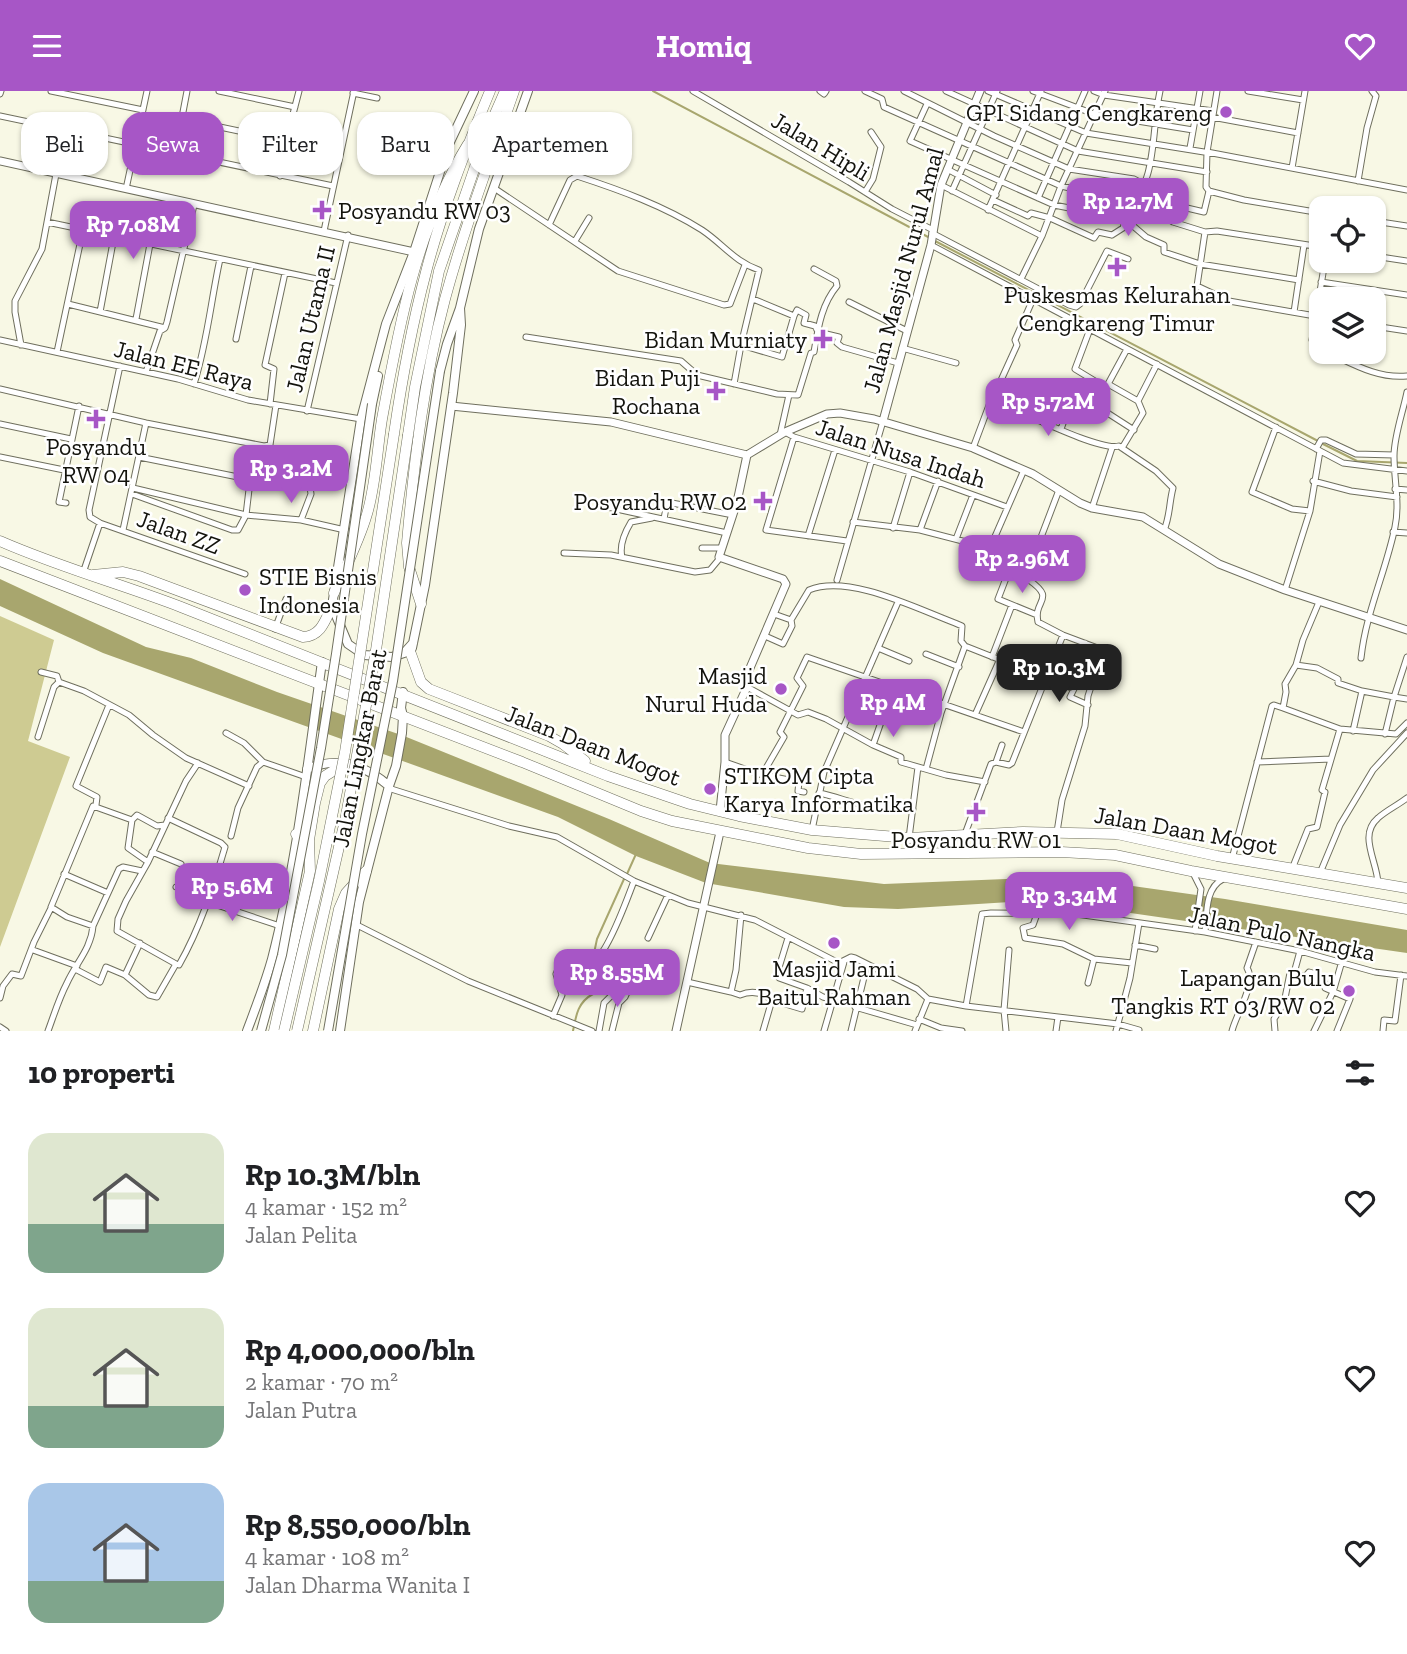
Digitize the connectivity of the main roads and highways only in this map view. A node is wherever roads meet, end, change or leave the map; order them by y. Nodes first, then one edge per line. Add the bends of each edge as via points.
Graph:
1 (474, 91) edge
2 (490, 91) edge
3 (505, 91) edge
4 (514, 91) edge
5 (528, 91) edge
6 (481, 112) edge
7 (468, 144) joint
8 (400, 286) junction
9 (460, 308) junction
10 (0, 541) edge
11 (0, 561) edge
12 (86, 575) junction
13 (334, 593) junction
14 (421, 604) junction
15 (332, 606) junction
16 (412, 649) junction
17 (322, 662) junction
18 (319, 685) junction
19 (403, 693) junction
20 (403, 716) junction
21 (538, 731) junction
22 (514, 737) junction
23 (347, 763) junction
24 (306, 773) junction
25 (608, 776) junction
26 (388, 787) junction
27 (296, 834) junction
28 (310, 858) junction
29 (366, 871) junction
30 (1407, 888) edge
31 (1407, 909) edge
32 (247, 1031) edge
33 (261, 1031) edge
34 (274, 1031) edge
35 (284, 1031) edge
36 (297, 1031) edge
37 (313, 1031) edge
38 (328, 1031) edge
39 (340, 1031) edge

1 - 8 main road via 449,144
2 - 6 highway
3 - 36 highway, bridge via 439,271 415,387 346,816
4 - 14 highway via 464,233 426,391 407,543
5 - 9 main road, Jalan Lingkar Barat via 479,229
7 - 13 highway via 449,175 423,241 383,418 370,504
7 - 35 highway, bridge via 426,271 401,389 345,753
8 - 13 main road via 361,419
8 - 33 main road, Jalan Lingkar Barat, bridge via 372,404 321,748 282,955
9 - 14 main road, Jalan Lingkar Barat via 459,348
9 - 38 main road, Jalan Lingkar Barat, bridge via 440,371 393,681
10 - 12 highway, Jalan Daan Mogot
11 - 18 highway, Jalan Daan Mogot
12 - 15 highway via 139,576 303,637 323,627
12 - 17 highway, Jalan Daan Mogot
13 - 15 main road
14 - 16 main road, Jalan Lingkar Barat
15 - 16 main road via 348,644 365,655 392,657
16 - 21 highway via 421,682 429,689
17 - 18 main road, Jalan Lingkar Barat
17 - 19 highway, Jalan Daan Mogot
18 - 20 highway, Jalan Daan Mogot
18 - 24 main road, Jalan Lingkar Barat
19 - 20 main road, Jalan Lingkar Barat
19 - 22 highway, Jalan Daan Mogot
20 - 26 main road, Jalan Lingkar Barat
20 - 31 highway, Jalan Daan Mogot via 641,811 808,849 896,855 1091,852
21 - 22 highway
21 - 25 highway
22 - 25 highway, Jalan Daan Mogot
23 - 24 main road via 320,764
23 - 26 main road via 362,767
23 - 28 highway via 320,783
24 - 27 main road, Jalan Lingkar Barat
25 - 30 highway, Jalan Daan Mogot via 720,811 812,830 908,838 1116,834
26 - 29 main road, Jalan Lingkar Barat
27 - 28 highway
27 - 32 main road, Jalan Lingkar Barat via 280,926
28 - 34 highway
29 - 37 highway via 339,909
29 - 39 main road, Jalan Lingkar Barat

